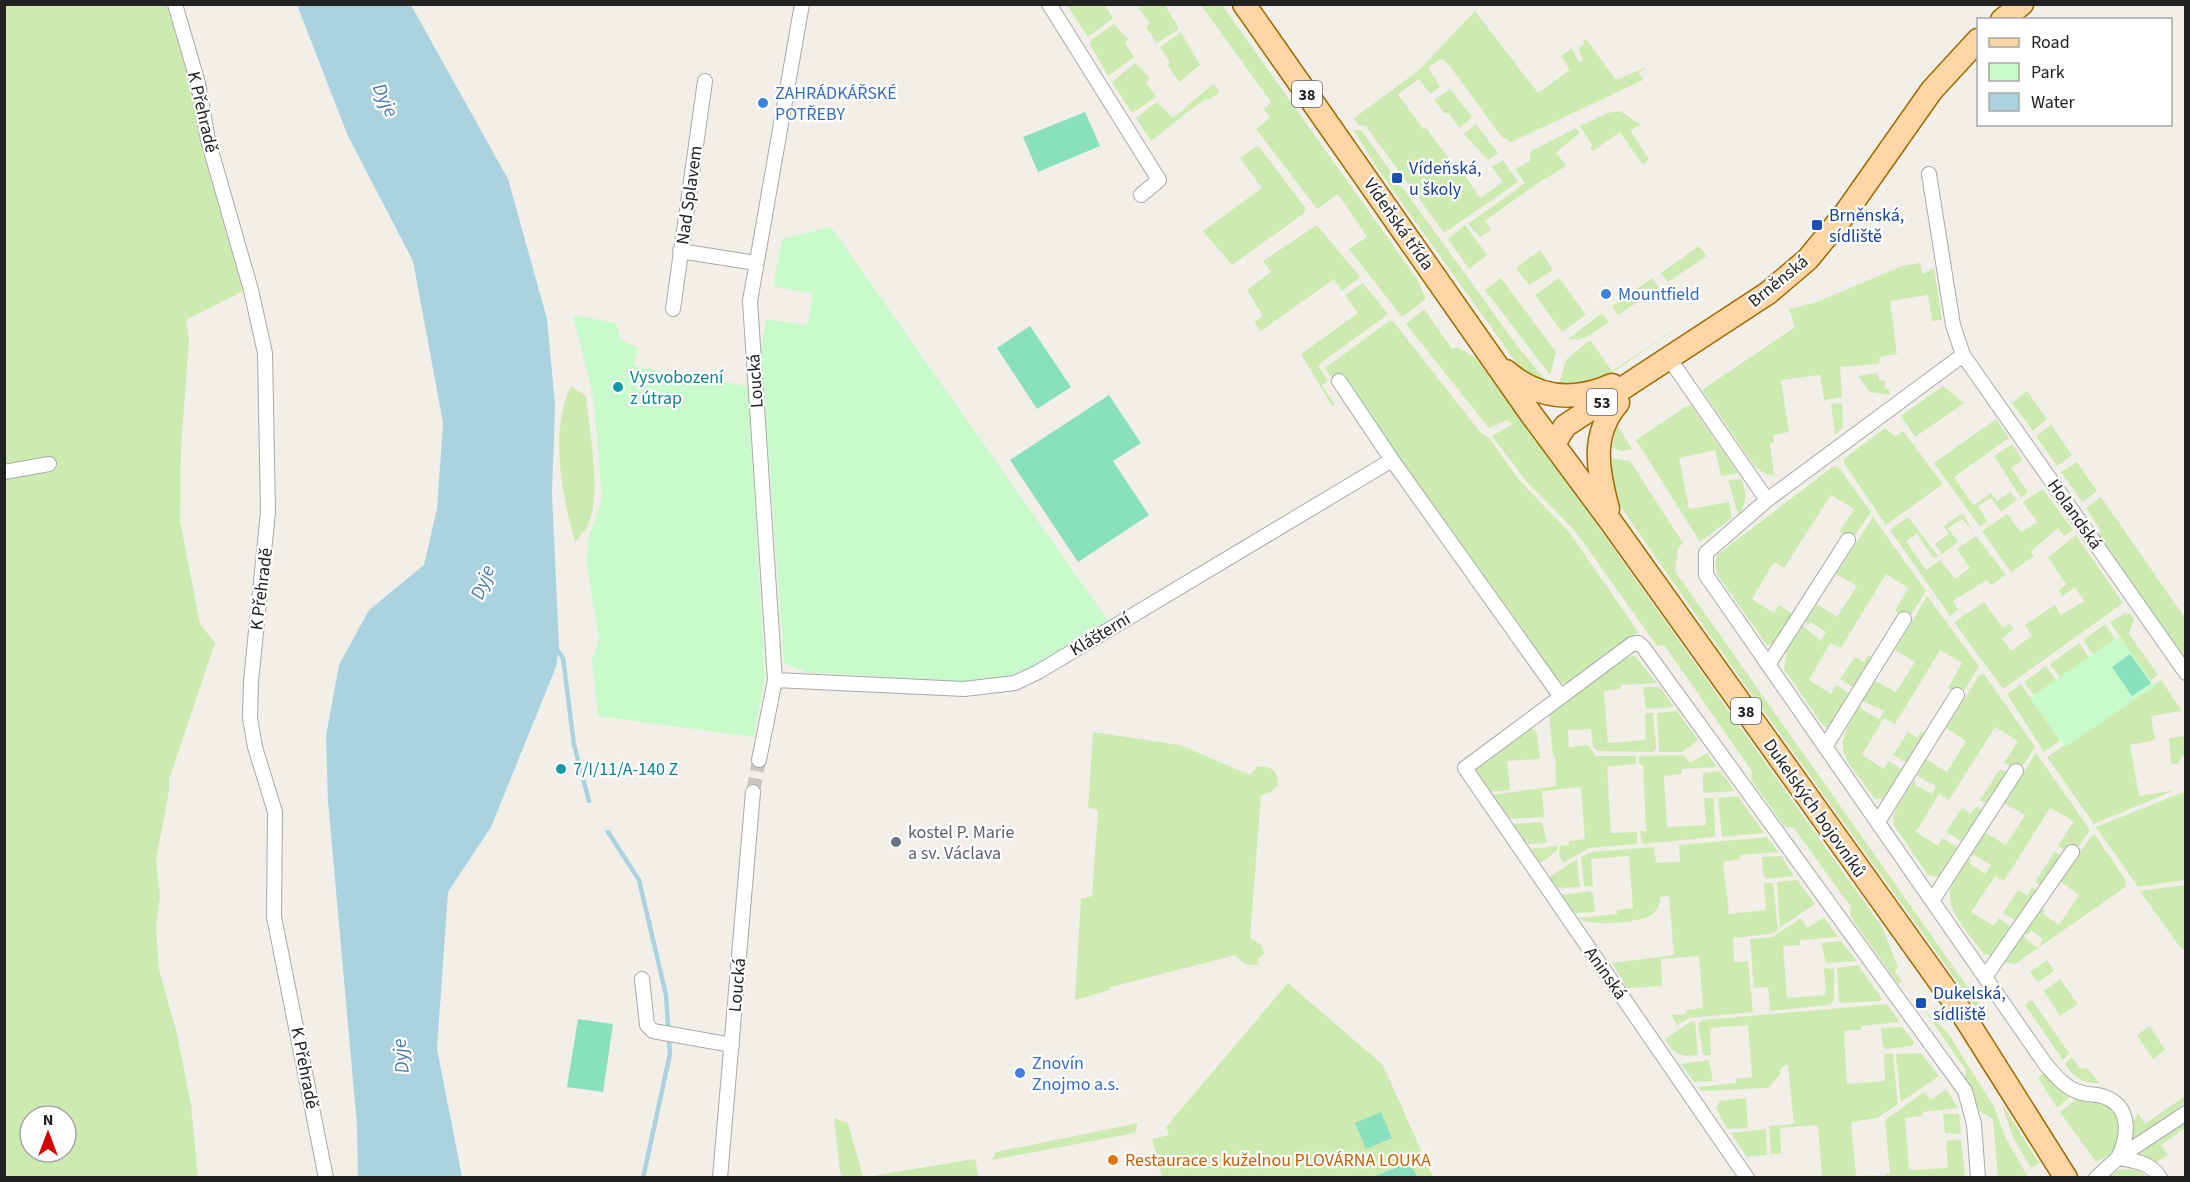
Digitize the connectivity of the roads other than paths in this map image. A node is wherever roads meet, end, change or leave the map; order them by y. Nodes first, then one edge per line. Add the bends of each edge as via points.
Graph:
1 (175, 4) edge
2 (802, 4) edge
3 (1049, 4) edge
4 (1244, 4) edge
5 (2022, 4) edge
6 (2004, 18) edge
7 (1977, 41) edge
8 (705, 81) dead end
9 (1929, 174) dead end
10 (1141, 195) dead end
11 (680, 251) junction
12 (756, 263) junction
13 (673, 309) dead end
14 (1963, 355) junction
15 (1495, 360) junction
16 (1663, 362) junction
17 (1339, 381) dead end
18 (1618, 402) junction
19 (1554, 444) junction
20 (1392, 460) junction
21 (50, 464) dead end
22 (4, 472) edge
23 (1767, 500) junction
24 (1611, 522) junction
25 (1848, 540) dead end
26 (1904, 619) dead end
27 (1768, 665) junction
28 (2186, 673) edge
29 (774, 680) junction
30 (1957, 695) dead end
31 (1561, 697) junction
32 (1825, 747) junction
33 (759, 760) tunnel mouth
34 (2016, 771) dead end
35 (753, 792) tunnel mouth
36 (1878, 822) junction
37 (2072, 852) dead end
38 (1932, 900) junction
39 (1985, 977) junction
40 (642, 979) dead end
41 (732, 1045) junction
42 (2186, 1113) edge
43 (2118, 1158) junction
44 (326, 1178) edge
45 (720, 1178) edge
46 (1747, 1178) edge
47 (1978, 1178) edge
48 (2066, 1178) edge
49 (2096, 1178) edge
50 (2160, 1178) edge

1 - 44 street, K Přehradě via 265,353 268,512 250,718 275,812 274,917
2 - 12 street, Loucká
3 - 10 street via 1159,180
4 - 15 main road, Vídeňská třída / 38
5 - 6 main road
7 - 16 main road, Brněnská / 53 via 1921,104 1845,215 1808,259 1767,293
8 - 11 street, Nad Splavem
9 - 14 street, Holandská via 1953,325
11 - 12 street
11 - 13 street, Nad Splavem
12 - 29 street, Loucká via 750,301
14 - 23 street
14 - 28 street, Holandská
15 - 16 main road via 1524,384 1567,396 1587,395
15 - 19 main road, Vídeňská třída / 38
16 - 18 main road
16 - 19 main road, Brněnská / 53 via 1564,426
16 - 23 street
17 - 20 street
18 - 19 main road via 1570,441
18 - 24 main road via 1602,429 1597,452
19 - 24 main road, Dukelských bojovníků / 38
20 - 29 street, Klášterní via 1015,683 964,689
20 - 31 street
21 - 22 street
23 - 27 street via 1706,553 1705,560 1706,575
24 - 48 main road, Dukelských bojovníků / 38 via 1962,1013
25 - 27 street
26 - 32 street
27 - 32 street
29 - 33 street, Loucká
30 - 36 street
31 - 46 street, Aninská via 1465,768
31 - 47 street via 1632,644 1644,647 1965,1091 1974,1124
32 - 36 street
34 - 38 street
35 - 41 street, Loucká
36 - 38 street
37 - 39 street
38 - 39 street
39 - 43 street via 2061,1081 2079,1093 2104,1096 2121,1109 2127,1137
40 - 41 street via 647,1025 653,1031
41 - 45 street, Loucká
42 - 43 street
43 - 49 street
43 - 50 street via 2145,1165

